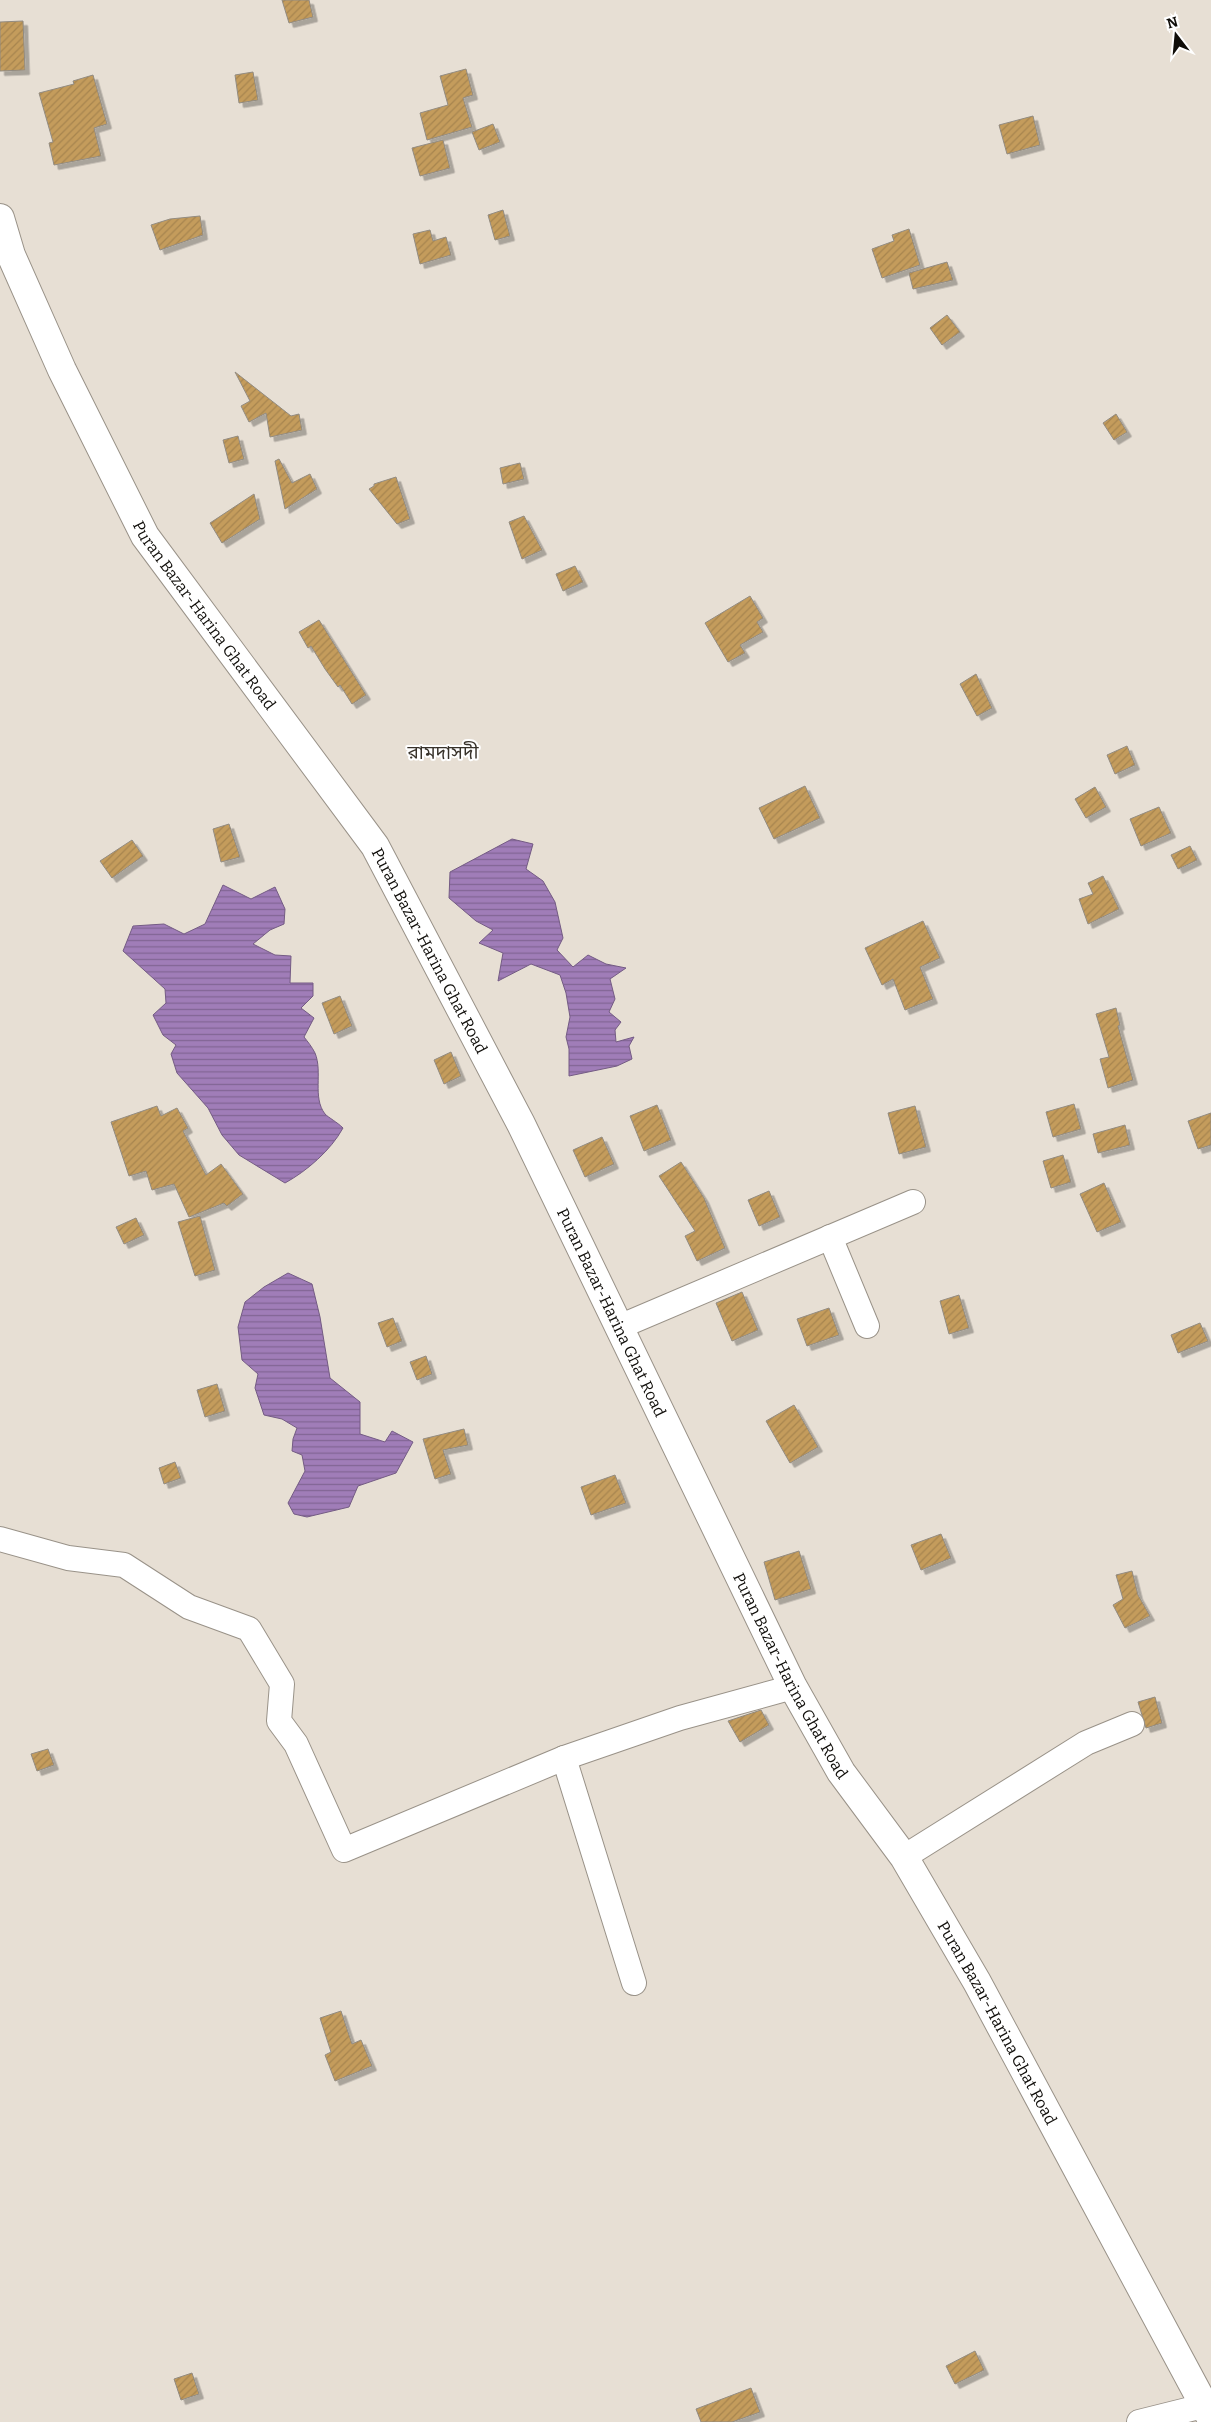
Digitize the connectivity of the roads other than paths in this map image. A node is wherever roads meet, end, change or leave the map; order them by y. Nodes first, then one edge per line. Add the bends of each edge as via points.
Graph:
1 (0, 218) edge
2 (913, 1202) dead end
3 (830, 1237) junction
4 (867, 1326) dead end
5 (619, 1327) junction
6 (0, 1539) edge
7 (793, 1687) junction
8 (1132, 1724) dead end
9 (564, 1758) junction
10 (904, 1857) junction
11 (634, 1983) dead end
12 (1209, 2410) edge
13 (1139, 2422) edge

1 - 5 main road, Puran Bazar-Harina Ghat Road via 11,255 62,370 145,536 375,846 521,1124
2 - 3 street
3 - 4 street
3 - 5 street
5 - 7 main road, Puran Bazar-Harina Ghat Road
6 - 9 street via 68,1558 124,1565 189,1607 249,1629 282,1684 279,1721 296,1744 344,1850
7 - 9 street via 680,1718
7 - 10 main road, Puran Bazar-Harina Ghat Road via 841,1772
8 - 10 street via 1086,1743
9 - 11 street
10 - 12 main road, Puran Bazar-Harina Ghat Road via 978,1982
12 - 13 street

